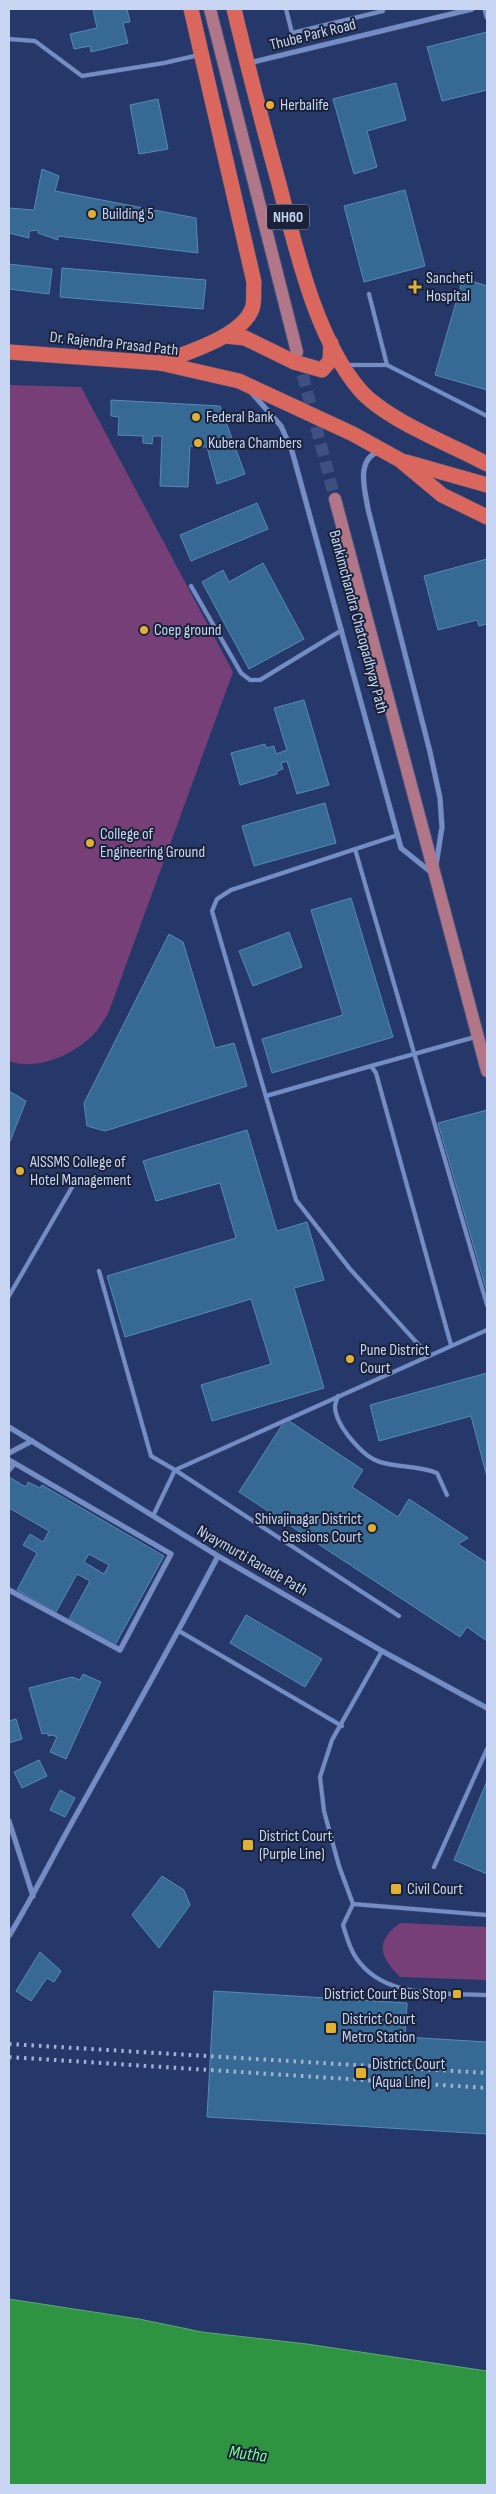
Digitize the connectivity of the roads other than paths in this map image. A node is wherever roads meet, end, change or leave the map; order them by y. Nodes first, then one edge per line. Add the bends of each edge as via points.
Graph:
1 (191, 9) edge
2 (210, 9) edge
3 (234, 9) edge
4 (286, 9) edge
5 (472, 9) edge
6 (485, 9) edge
7 (383, 12) dead end
8 (487, 17) edge
9 (9, 38) edge
10 (201, 55) junction
11 (247, 63) junction
12 (369, 294) dead end
13 (225, 336) junction
14 (331, 343) junction
15 (9, 352) edge
16 (297, 352) tunnel mouth
17 (160, 363) junction
18 (343, 365) junction
19 (387, 365) junction
20 (239, 381) junction
21 (487, 416) edge
22 (383, 450) junction
23 (400, 460) junction
24 (487, 464) edge
25 (487, 485) edge
26 (335, 499) tunnel mouth
27 (487, 517) edge
28 (190, 586) dead end
29 (342, 630) junction
30 (398, 835) junction
31 (355, 849) junction
32 (434, 875) junction
33 (478, 1036) junction
34 (414, 1053) junction
35 (371, 1066) junction
36 (487, 1071) edge
37 (266, 1096) junction
38 (75, 1182) dead end
39 (98, 1271) dead end
40 (9, 1296) edge
41 (487, 1306) edge
42 (487, 1330) edge
43 (451, 1344) junction
44 (428, 1355) junction
45 (338, 1396) junction
46 (9, 1427) edge
47 (32, 1441) junction
48 (9, 1453) edge
49 (9, 1460) edge
50 (14, 1464) junction
51 (9, 1470) edge
52 (175, 1470) junction
53 (447, 1495) dead end
54 (153, 1516) junction
55 (218, 1556) junction
56 (9, 1590) edge
57 (399, 1616) dead end
58 (179, 1631) junction
59 (382, 1651) junction
60 (487, 1708) edge
61 (342, 1726) junction
62 (487, 1749) edge
63 (482, 1761) junction
64 (487, 1764) edge
65 (9, 1821) edge
66 (434, 1867) dead end
67 (33, 1896) junction
68 (352, 1904) junction
69 (487, 1915) edge
70 (9, 1936) edge
71 (487, 1995) edge

1 - 10 highway, NH60
2 - 16 main road
3 - 11 highway, NH60
4 - 7 lane via 292,33
5 - 11 street, Thube Park Road
6 - 8 street
9 - 10 lane via 35,41 82,76
10 - 13 highway, NH60 via 254,282 252,309
11 - 14 highway, NH60 via 309,290
12 - 19 lane
13 - 14 highway via 245,338 294,362 322,370 330,361
13 - 17 highway, NH60
14 - 18 highway, NH60
15 - 17 highway, Dr. Rajendra Prasad Path / NH60
17 - 20 highway, Dr. Rajendra Prasad Path / NH60
18 - 19 lane
18 - 24 highway, NH60 via 361,391 380,407
19 - 21 lane
20 - 22 highway, Dr. Rajendra Prasad Path / NH60
20 - 29 street, Bankimchandra Chatopadhyay Path via 281,426 292,451
22 - 23 highway, NH60
22 - 32 street via 367,460 362,474 440,798 442,827
23 - 25 highway
23 - 27 highway, NH60 via 442,495
26 - 32 main road via 419,808
28 - 29 lane via 241,673 250,680 260,680
29 - 30 street, Bankimchandra Chatopadhyay Path
30 - 31 lane
30 - 32 street, Bankimchandra Chatopadhyay Path via 401,848
31 - 34 lane
31 - 37 lane via 231,890 217,899 212,911
32 - 33 main road
33 - 34 lane
33 - 36 main road
34 - 35 lane
34 - 41 lane
35 - 37 lane
35 - 43 lane via 376,1073
37 - 44 lane via 296,1200 350,1269
38 - 40 lane
39 - 52 lane via 151,1456
42 - 43 lane
43 - 44 lane
44 - 45 lane
45 - 52 lane
45 - 53 lane via 335,1408 348,1435 360,1450 377,1462 422,1467 437,1473
46 - 47 street, Nyaymurti Ranade Path
47 - 48 street
47 - 54 street, Nyaymurti Ranade Path
49 - 50 street
50 - 51 street
50 - 56 street via 170,1554 120,1650
52 - 54 lane
52 - 57 lane
54 - 55 street, Nyaymurti Ranade Path
55 - 58 street
55 - 59 street, Nyaymurti Ranade Path
58 - 61 lane
58 - 67 street
59 - 60 street, Nyaymurti Ranade Path
59 - 61 lane
61 - 68 lane via 332,1740 320,1776 324,1811
62 - 63 lane
63 - 64 lane
63 - 66 lane
65 - 67 street
67 - 70 street
68 - 69 lane
68 - 71 lane via 343,1925 360,1963 374,1977 394,1987

